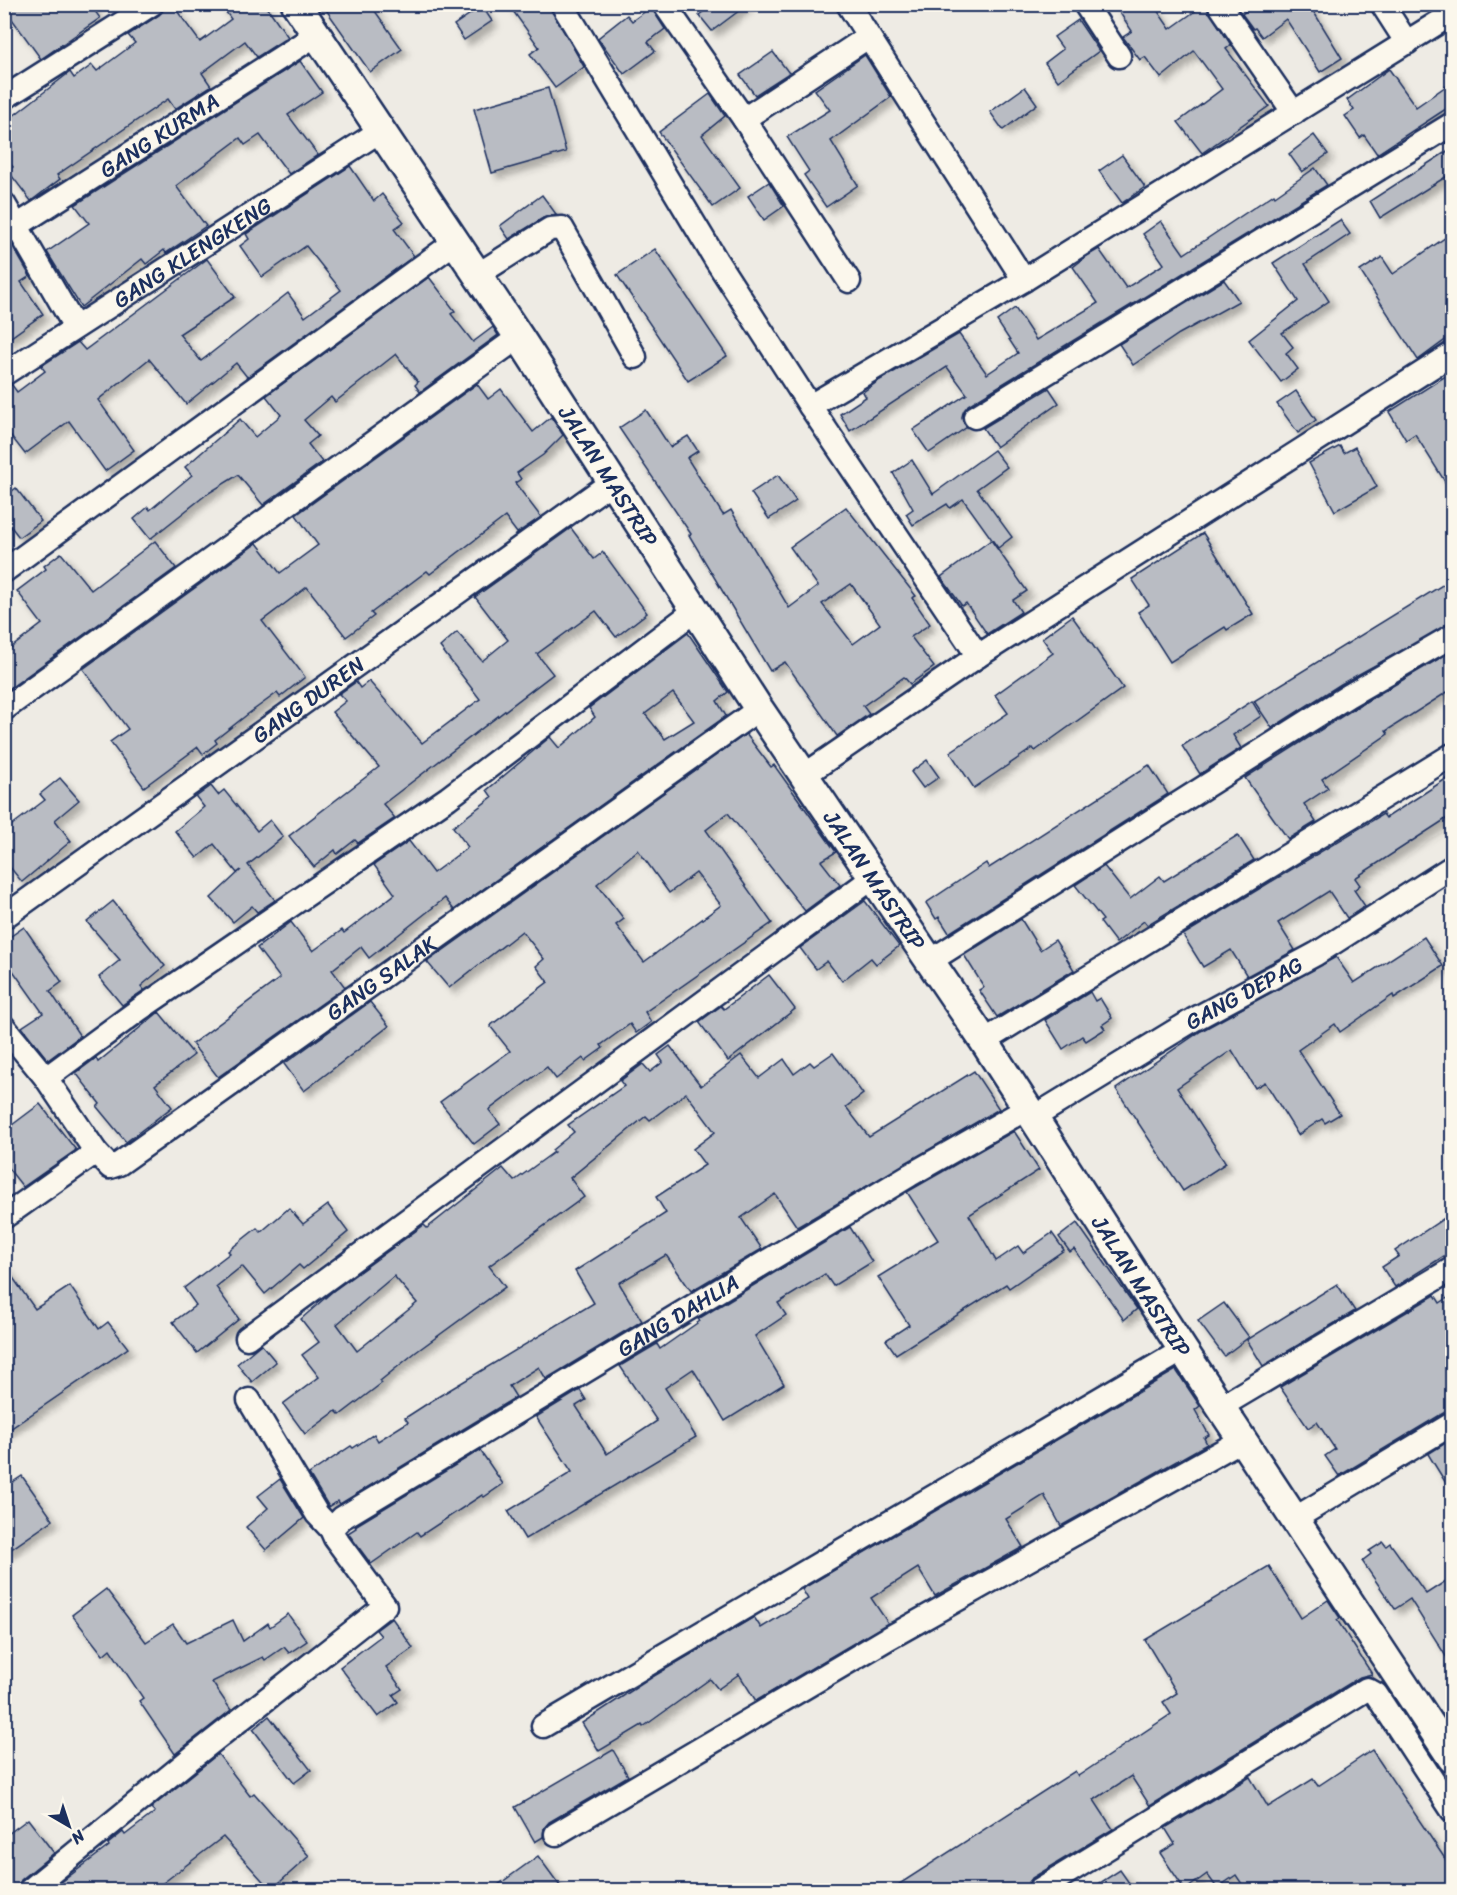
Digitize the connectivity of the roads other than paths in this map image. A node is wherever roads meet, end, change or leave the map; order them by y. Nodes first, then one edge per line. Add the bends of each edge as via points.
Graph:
1 (152, 4) edge
2 (296, 4) edge
3 (562, 4) edge
4 (664, 4) edge
5 (848, 4) edge
6 (1084, 4) edge
7 (1219, 4) edge
8 (1382, 4) edge
9 (1452, 14) edge
10 (316, 35) junction
11 (868, 38) junction
12 (1407, 43) junction
13 (1119, 56) dead end
14 (4, 98) edge
15 (1294, 113) junction
16 (744, 119) junction
17 (1452, 124) edge
18 (380, 131) junction
19 (4, 204) edge
20 (11, 230) edge
21 (455, 242) junction
22 (477, 275) junction
23 (1024, 280) junction
24 (849, 281) dead end
25 (75, 327) junction
26 (519, 337) junction
27 (1452, 354) edge
28 (635, 357) dead end
29 (4, 374) edge
30 (810, 406) junction
31 (975, 417) dead end
32 (612, 482) junction
33 (4, 571) edge
34 (697, 609) junction
35 (1452, 636) edge
36 (978, 656) junction
37 (4, 709) edge
38 (759, 709) junction
39 (1452, 755) edge
40 (806, 774) junction
41 (1452, 867) edge
42 (874, 877) junction
43 (4, 917) edge
44 (930, 961) junction
45 (4, 1027) edge
46 (984, 1041) junction
47 (46, 1078) junction
48 (1031, 1112) junction
49 (96, 1152) junction
50 (4, 1217) edge
51 (1452, 1269) edge
52 (248, 1338) dead end
53 (1183, 1350) junction
54 (249, 1400) dead end
55 (1220, 1407) junction
56 (1452, 1424) edge
57 (1242, 1440) junction
58 (1294, 1519) junction
59 (331, 1529) junction
60 (1400, 1678) junction
61 (1376, 1694) junction
62 (543, 1726) dead end
63 (1452, 1758) edge
64 (1452, 1810) edge
65 (556, 1834) dead end
66 (30, 1890) edge
67 (1039, 1890) edge

1 - 14 street
2 - 10 main road, JALAN MASTRIP
3 - 30 street via 716,260
4 - 16 street
5 - 11 street
6 - 13 street
7 - 15 street
8 - 12 street
9 - 12 street
10 - 18 main road, JALAN MASTRIP
10 - 20 street, GANG KURMA
11 - 16 street
11 - 23 street
12 - 15 street
15 - 23 street
16 - 24 street
17 - 31 street
18 - 21 main road, JALAN MASTRIP
18 - 25 street, GANG KLENGKENG
19 - 20 street
20 - 25 street
21 - 22 main road, JALAN MASTRIP
21 - 33 street
22 - 26 main road, JALAN MASTRIP
22 - 28 street via 550,229 562,228
23 - 30 street
25 - 29 street, GANG KLENGKENG
26 - 32 main road, JALAN MASTRIP
26 - 37 street
27 - 36 street
30 - 36 street
32 - 34 main road, JALAN MASTRIP
32 - 43 street, GANG DUREN
34 - 38 main road, JALAN MASTRIP
34 - 47 street via 448,798
35 - 44 street via 1348,696
36 - 40 street
38 - 40 main road, JALAN MASTRIP
38 - 49 street, GANG SALAK via 119,1164 110,1167
39 - 46 street
40 - 42 main road, JALAN MASTRIP
41 - 48 street, GANG DEPAG via 1317,954
42 - 44 main road, JALAN MASTRIP
42 - 52 street
44 - 46 main road, JALAN MASTRIP
45 - 47 street
46 - 48 main road, JALAN MASTRIP
47 - 49 street
48 - 53 main road, JALAN MASTRIP
48 - 59 street, GANG DAHLIA via 910,1176 342,1518
49 - 50 street
51 - 55 street
53 - 55 main road, JALAN MASTRIP
53 - 62 street
54 - 59 street via 316,1515
55 - 57 main road, JALAN MASTRIP
56 - 58 street
57 - 58 main road, JALAN MASTRIP
57 - 65 street via 887,1639
58 - 60 main road, JALAN MASTRIP
59 - 66 street via 382,1600 382,1611 194,1756
60 - 61 street
60 - 63 main road, JALAN MASTRIP
61 - 64 street
61 - 67 street via 1367,1689

